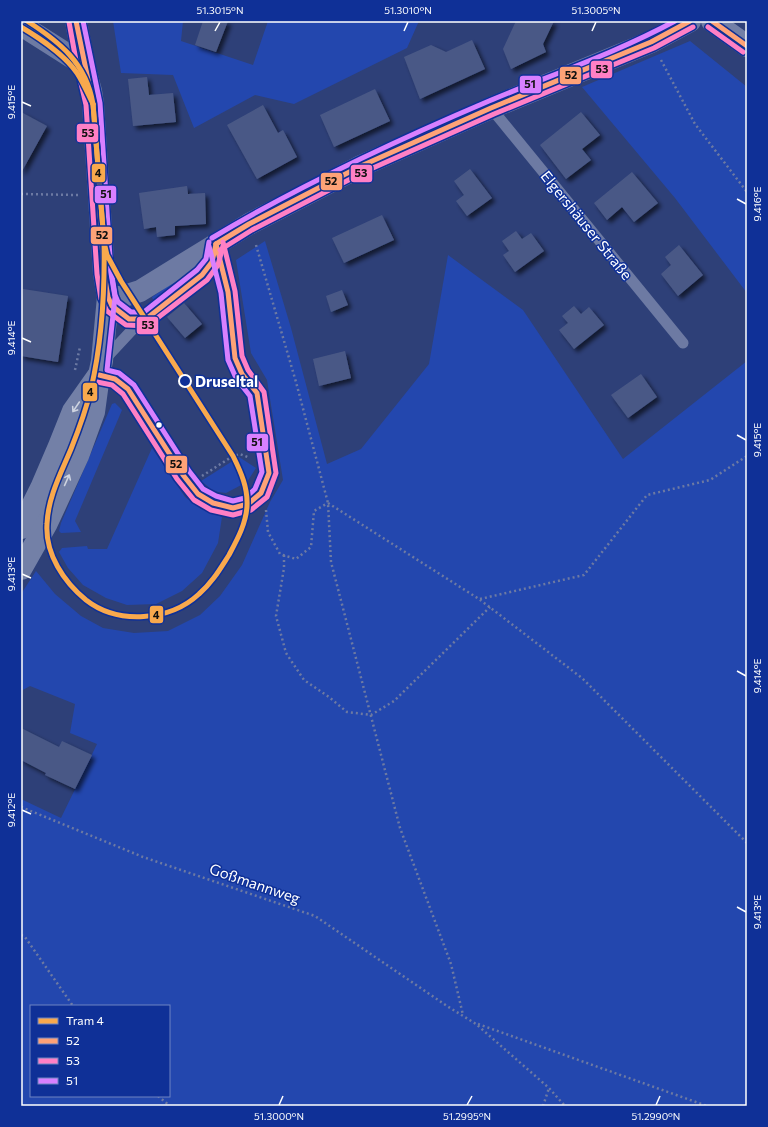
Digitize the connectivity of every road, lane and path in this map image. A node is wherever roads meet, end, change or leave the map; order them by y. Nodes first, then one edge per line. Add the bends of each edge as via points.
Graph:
1 (76, 21) edge
2 (690, 21) edge
3 (712, 21) edge
4 (21, 25) edge
5 (651, 42) junction
6 (747, 46) edge
7 (84, 65) junction
8 (491, 108) junction
9 (747, 192) edge
10 (21, 194) edge
11 (83, 195) dead end
12 (250, 224) junction
13 (216, 244) junction
14 (108, 297) junction
15 (146, 319) junction
16 (683, 343) dead end
17 (80, 349) dead end
18 (100, 368) junction
19 (75, 371) dead end
20 (747, 456) edge
21 (269, 473) junction
22 (190, 484) junction
23 (328, 503) junction
24 (267, 512) dead end
25 (21, 528) edge
26 (284, 555) junction
27 (21, 569) edge
28 (479, 599) junction
29 (490, 607) junction
30 (371, 715) junction
31 (21, 806) edge
32 (747, 843) edge
33 (21, 935) edge
34 (72, 1005) edge
35 (463, 1015) junction
36 (476, 1024) junction
37 (549, 1088) junction
38 (159, 1097) edge
39 (170, 1106) edge
40 (543, 1106) edge
41 (565, 1106) edge
42 (707, 1106) edge

1 - 7 main road
2 - 5 street
3 - 6 main road
4 - 7 street
5 - 8 street
5 - 9 path via 696,124
7 - 14 main road via 93,104 104,274
8 - 12 street via 361,166
8 - 16 lane, Elgershäuser Straße
10 - 11 path
12 - 13 street
12 - 23 path
13 - 14 street via 140,291 121,297
13 - 15 lane via 212,262 202,275
13 - 21 lane via 228,292 235,358 242,374 256,393
14 - 15 lane via 112,306 123,316 129,319
14 - 18 main road
15 - 18 lane via 132,330
17 - 19 path
18 - 22 lane via 128,389
18 -> 25 main road via 73,411 60,446
27 -> 18 main road via 47,523 78,456 94,412
20 - 28 path via 710,480 647,495 584,575
21 - 22 path via 252,459 240,454 224,461
21 - 22 lane via 261,493 248,504 233,508 213,503 198,494
23 - 26 path via 314,511 311,547 296,559
23 - 28 path
23 - 30 path via 330,562
24 - 26 path via 268,532 280,554
26 - 30 path via 276,616 286,653 304,680 347,712
28 - 29 path
29 - 30 path via 394,701
29 - 32 path via 582,678
30 - 35 path via 400,828 451,964
31 - 35 path, Goßmannweg via 143,857 315,916
33 - 34 path via 25,937
35 - 36 path, Goßmannweg
36 - 37 path
36 - 42 path
37 - 40 path
37 - 41 path
38 - 39 path

